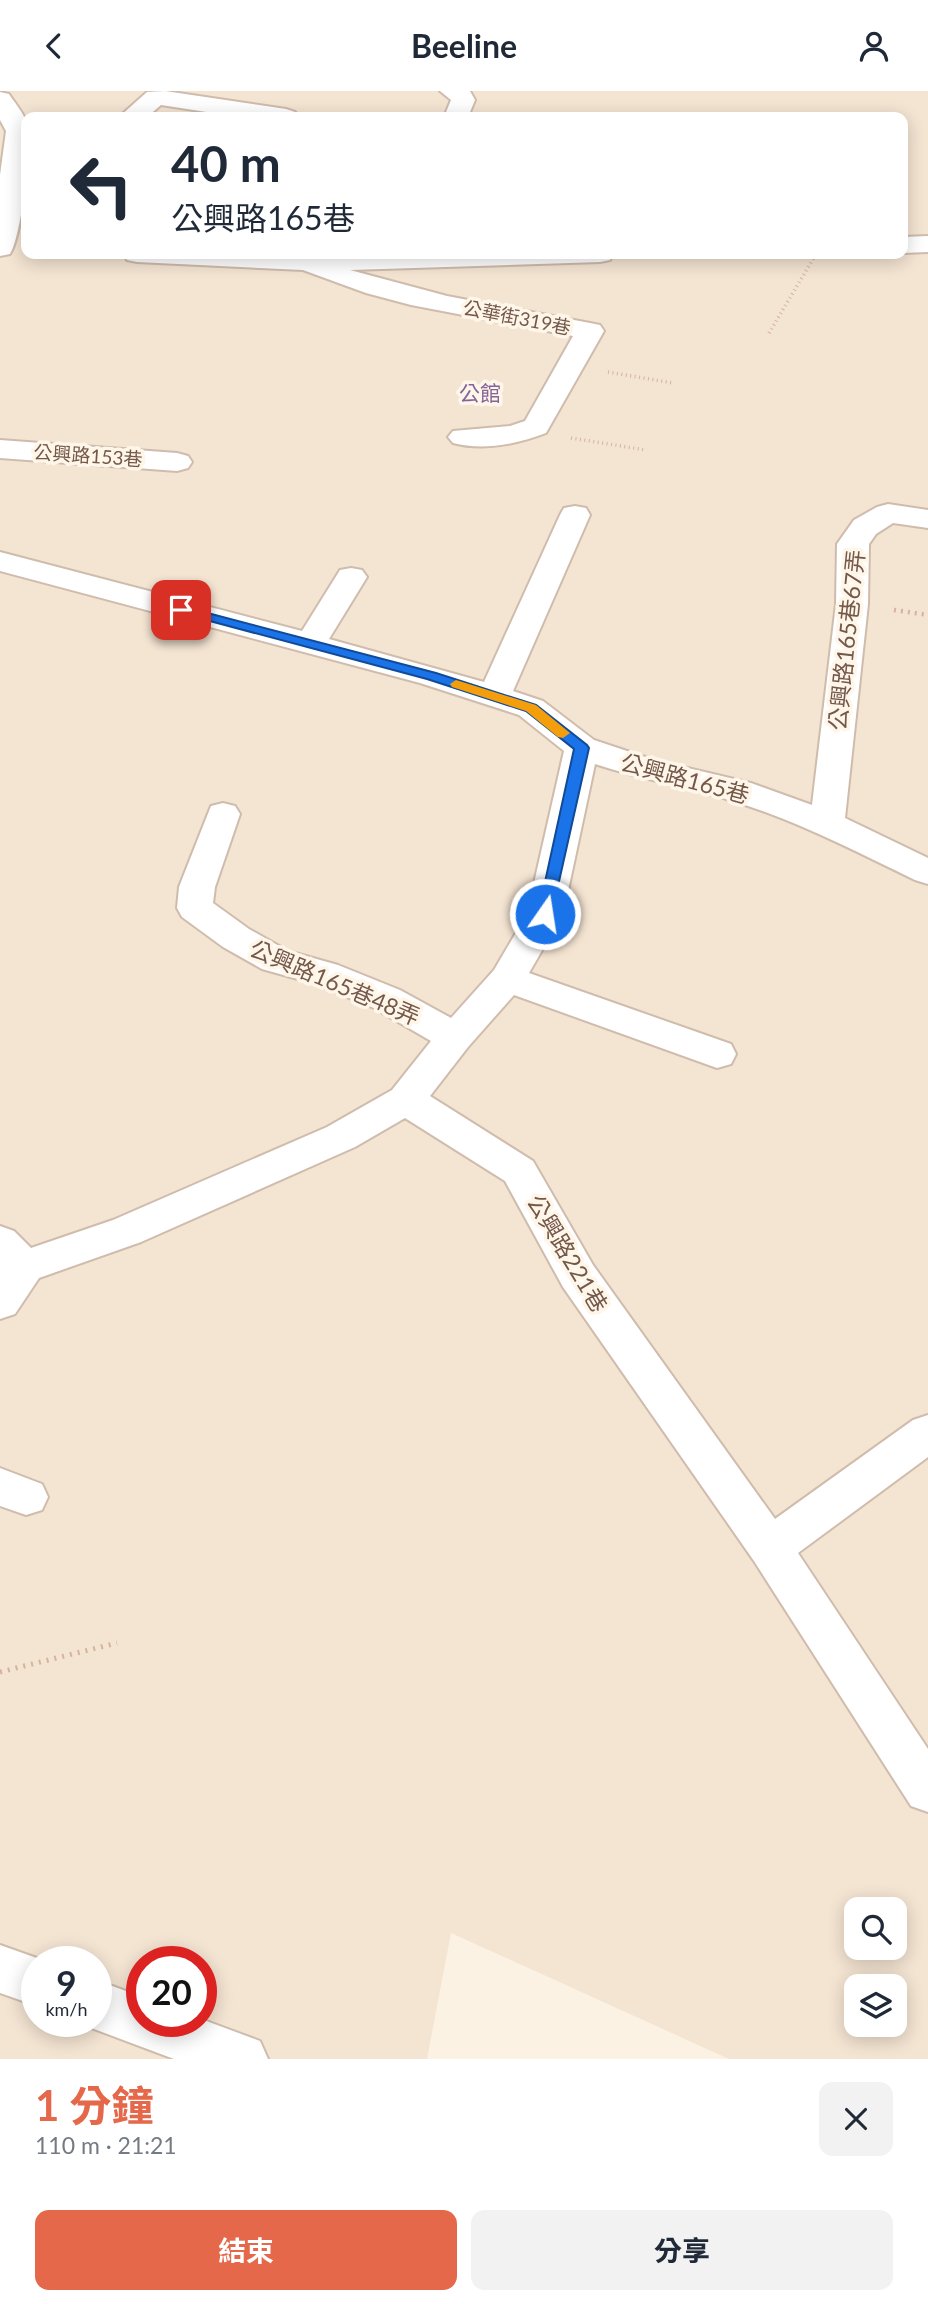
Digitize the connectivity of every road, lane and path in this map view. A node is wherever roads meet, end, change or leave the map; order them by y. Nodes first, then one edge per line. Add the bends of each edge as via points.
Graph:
1 (452, 91) edge
2 (138, 112) edge
3 (254, 112) edge
4 (458, 112) edge
5 (11, 120) edge
6 (10, 243) edge
7 (928, 244) edge
8 (908, 245) edge
9 (203, 259) edge
10 (437, 259) edge
11 (813, 259) edge
12 (307, 263) junction
13 (769, 333) dead end
14 (571, 365) junction
15 (673, 383) dead end
16 (536, 427) junction
17 (463, 437) dead end
18 (0, 449) edge
19 (646, 450) dead end
20 (177, 462) dead end
21 (575, 515) dead end
22 (928, 519) edge
23 (0, 561) edge
24 (351, 577) dead end
25 (310, 644) junction
26 (495, 696) junction
27 (582, 748) junction
28 (223, 814) dead end
29 (827, 823) junction
30 (928, 872) edge
31 (507, 979) junction
32 (455, 1037) junction
33 (717, 1054) dead end
34 (406, 1100) junction
35 (12, 1254) edge
36 (0, 1303) edge
37 (928, 1433) edge
38 (770, 1548) junction
39 (117, 1643) dead end
40 (0, 1672) edge
41 (928, 1790) edge
42 (0, 1969) edge
43 (21, 1976) edge
44 (112, 2011) edge
45 (242, 2059) edge

1 - 4 street via 463,100
2 - 3 street via 156,97
5 - 6 street
7 - 8 street
9 - 12 street
10 - 12 street
11 - 13 path
12 - 14 street, 公華街319巷 via 348,281 590,331
14 - 15 path
14 - 16 street, 公華街319巷
16 - 17 street via 514,435
16 - 19 path via 574,439
18 - 20 street, 公興路153巷
21 - 26 street
22 - 29 street, 公興路165巷67弄 via 888,513 865,527 853,544 852,604
23 - 25 street, 公興路165巷
24 - 25 street
25 - 26 street, 公興路165巷
26 - 27 street, 公興路165巷 via 531,708
27 - 29 street, 公興路165巷 via 739,791
27 - 31 street via 545,914
28 - 32 street, 公興路165巷48弄 via 197,887 195,908 275,960 387,999
29 - 30 street, 公興路165巷
31 - 32 street
31 - 33 street
32 - 34 street
34 - 35 street via 341,1137 127,1231
34 - 38 street, 公興路221巷 via 519,1171 578,1276
35 - 36 street
37 - 38 street
38 - 41 street, 公興路221巷
39 - 40 path
42 - 43 street
44 - 45 street

